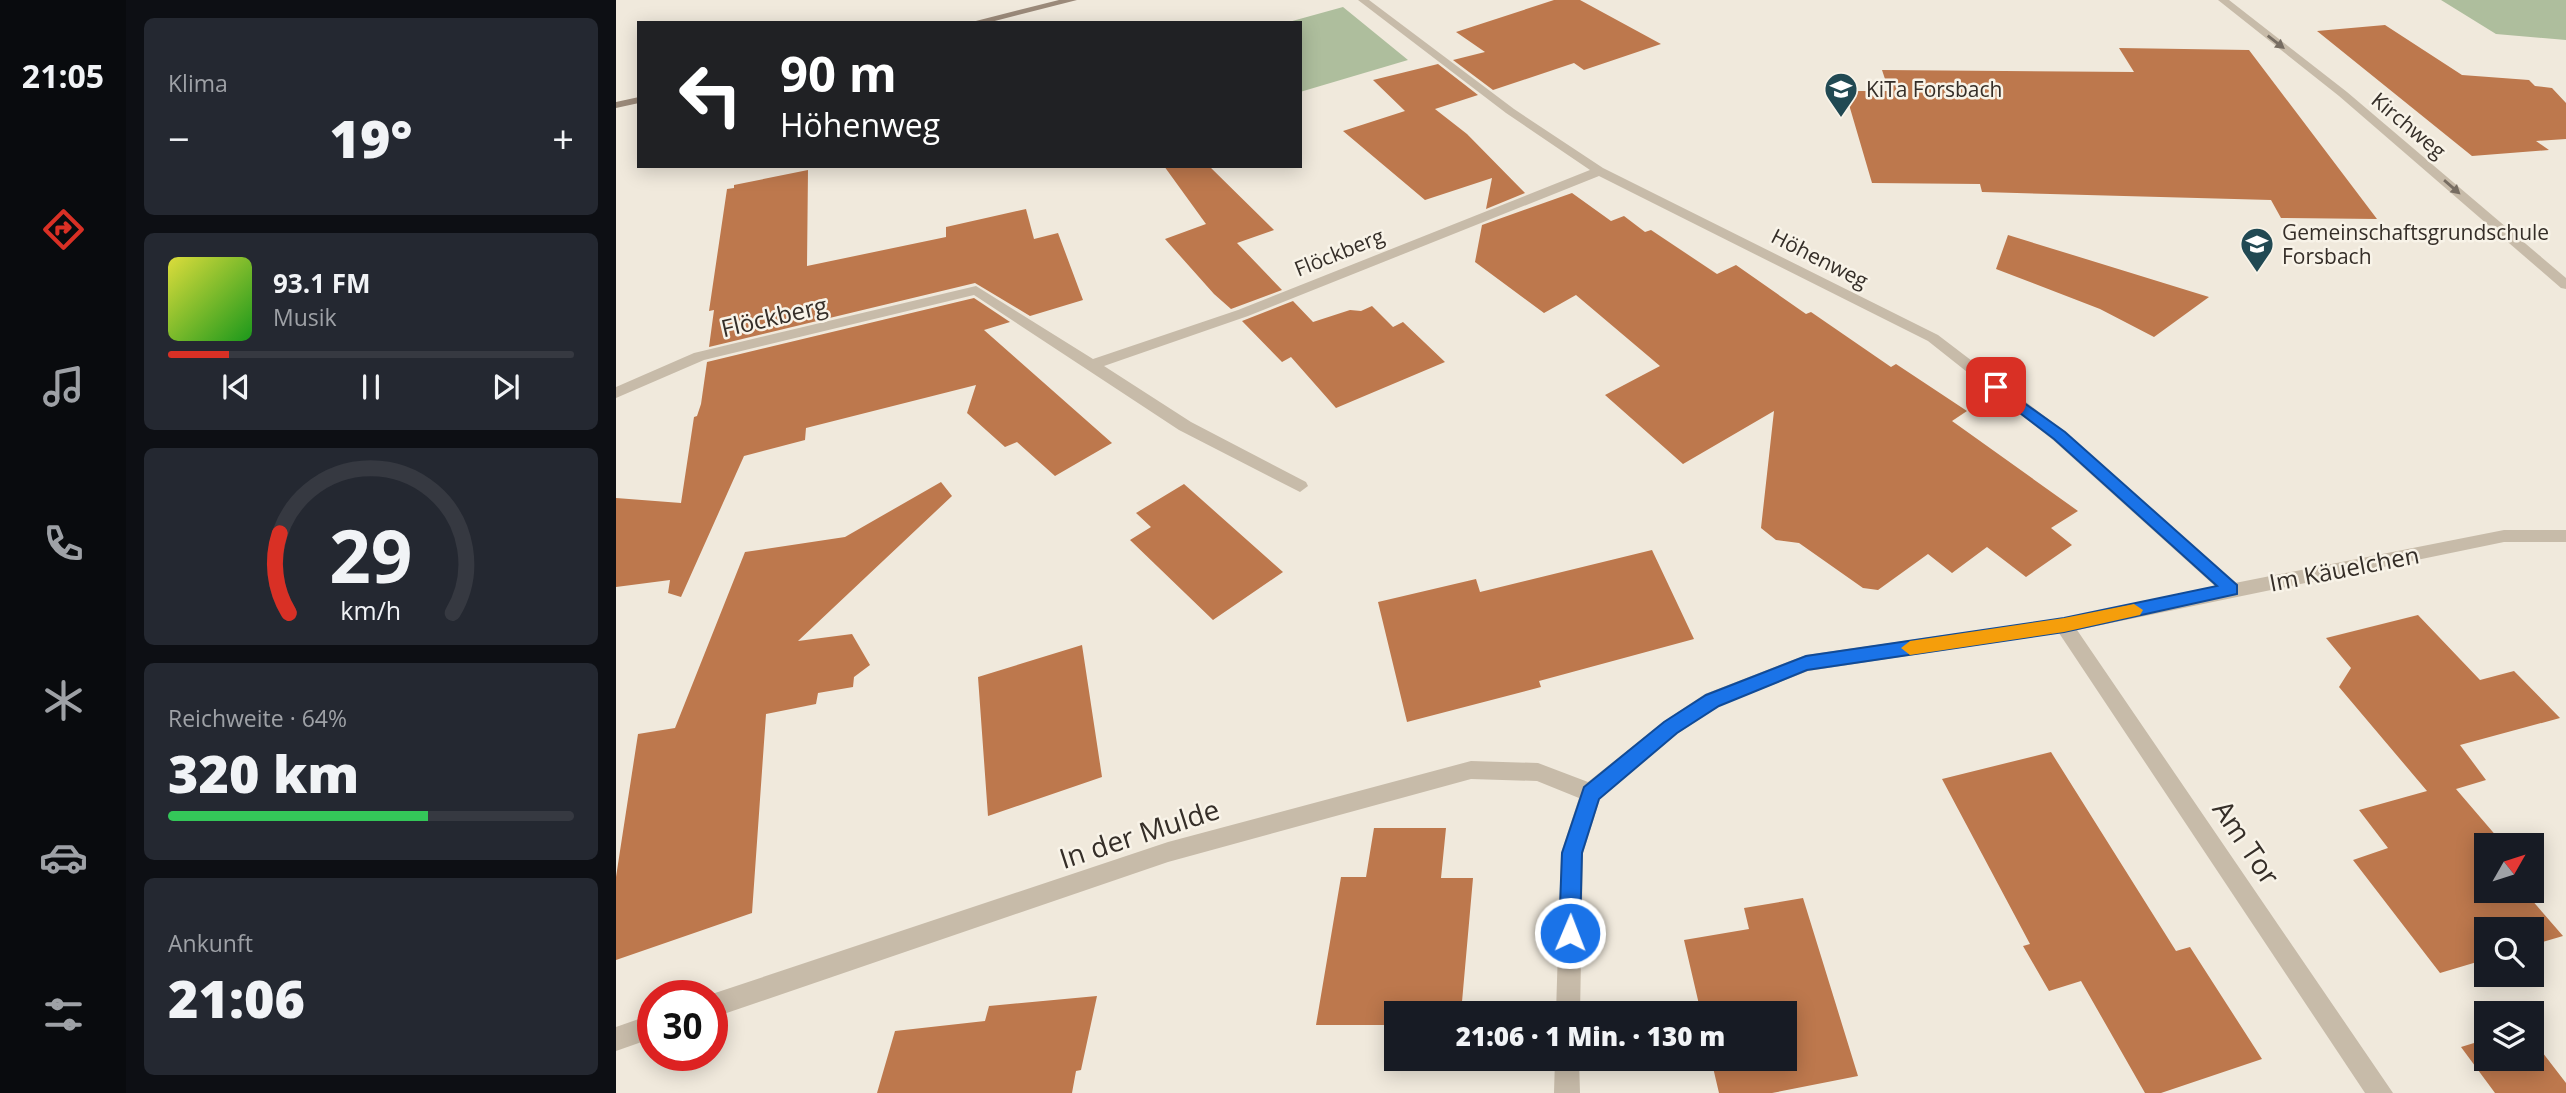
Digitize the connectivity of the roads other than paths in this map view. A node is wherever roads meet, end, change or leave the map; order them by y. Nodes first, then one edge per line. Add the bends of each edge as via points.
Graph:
1 (1072, 0) edge
2 (1363, 0) edge
3 (2223, 0) edge
4 (982, 21) edge
5 (637, 100) edge
6 (616, 105) edge
7 (1600, 171) junction
8 (2566, 285) edge
9 (1091, 365) junction
10 (616, 393) edge
11 (1300, 486) dead end
12 (2566, 536) edge
13 (2231, 590) junction
14 (2064, 625) junction
15 (1591, 793) junction
16 (728, 1001) edge
17 (1568, 1001) edge
18 (637, 1032) edge
19 (616, 1039) edge
20 (1567, 1071) edge
21 (1567, 1093) edge
22 (2381, 1093) edge

1 - 4 main road
2 - 7 street, Höhenweg via 1510,111
3 -> 8 street, Kirchweg via 2353,102
5 - 6 main road
7 - 9 street, Flöckberg via 1243,313
7 - 13 street, Höhenweg via 1933,338 2059,436
9 - 10 street, Flöckberg via 976,290 699,356
9 - 11 street, Flöckberg via 1185,426
12 - 13 street, Im Käuelchen via 2504,536
13 - 14 street, Im Käuelchen
14 - 15 street, Im Käuelchen via 1806,663 1712,700
14 - 22 street, Am Tor
15 - 16 street, In der Mulde via 1538,772 1471,770 1168,852
15 - 17 street via 1572,853
18 - 19 street
20 - 21 street

